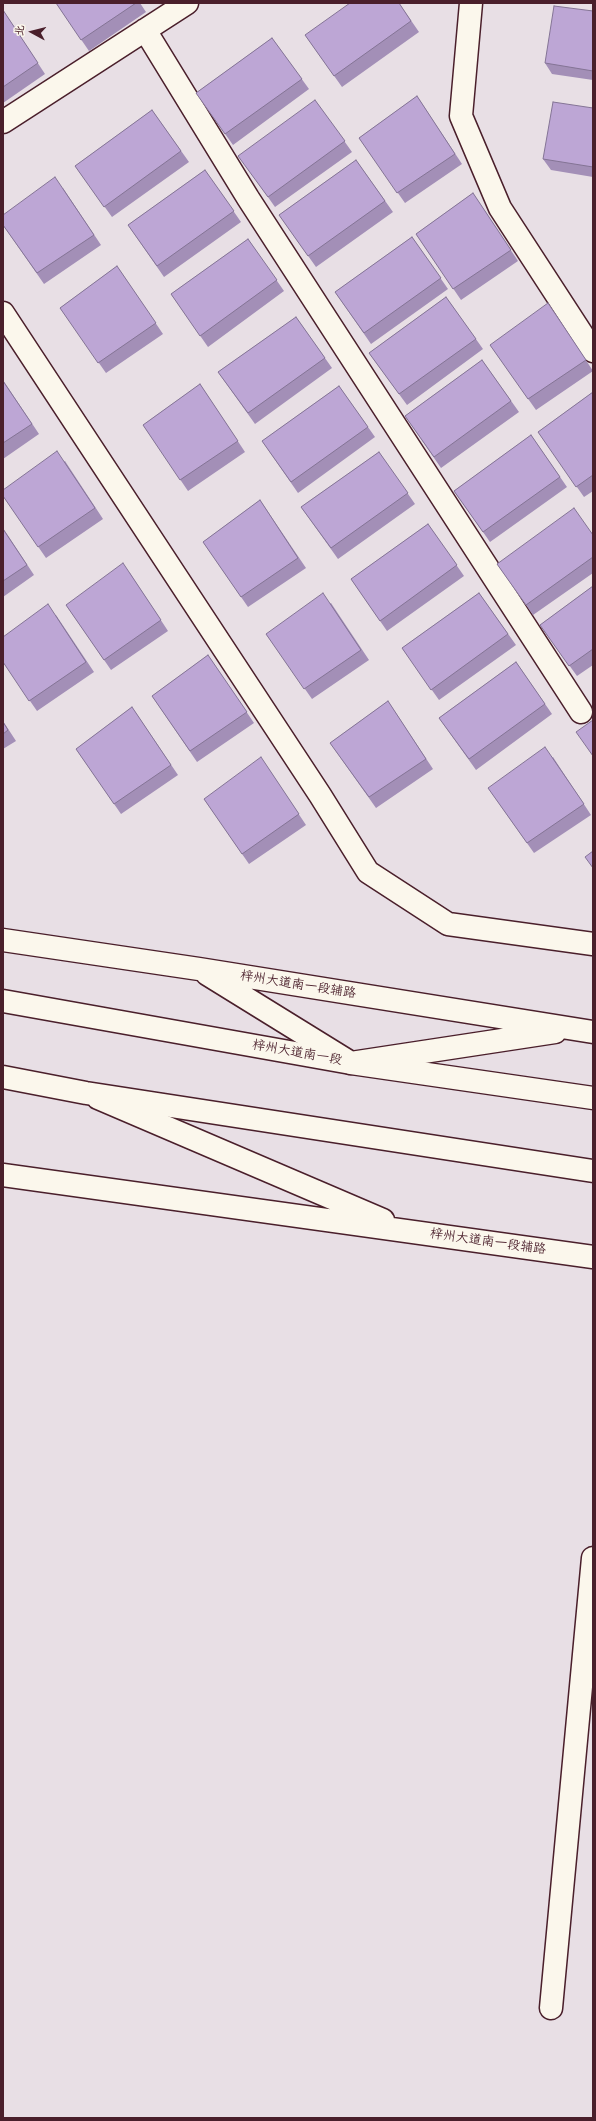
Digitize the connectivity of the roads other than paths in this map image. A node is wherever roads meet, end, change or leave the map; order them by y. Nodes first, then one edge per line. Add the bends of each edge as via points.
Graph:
1 (471, 3) edge
2 (183, 4) edge
3 (145, 30) junction
4 (3, 122) edge
5 (3, 312) edge
6 (593, 351) edge
7 (581, 712) dead end
8 (3, 940) edge
9 (593, 944) edge
10 (199, 969) junction
11 (3, 1001) edge
12 (585, 1030) edge
13 (351, 1063) junction
14 (3, 1077) edge
15 (86, 1093) junction
16 (593, 1098) edge
17 (593, 1171) edge
18 (3, 1175) edge
19 (410, 1231) junction
20 (593, 1257) edge
21 (593, 1558) edge
22 (551, 2008) dead end

1 - 6 main road via 460,116 500,208
2 - 3 main road
3 - 4 main road
3 - 7 main road via 248,198
5 - 9 main road via 368,872 448,924
8 - 10 main road, 梓州大道南一段辅路
10 - 12 main road, 梓州大道南一段辅路
10 - 13 main road
11 - 13 main road, 梓州大道南一段
12 - 13 main road
13 - 16 main road, 梓州大道南一段
14 - 15 main road
15 - 17 main road
15 - 19 main road
18 - 19 main road, 梓州大道南一段辅路
19 - 20 main road, 梓州大道南一段辅路
21 - 22 main road

